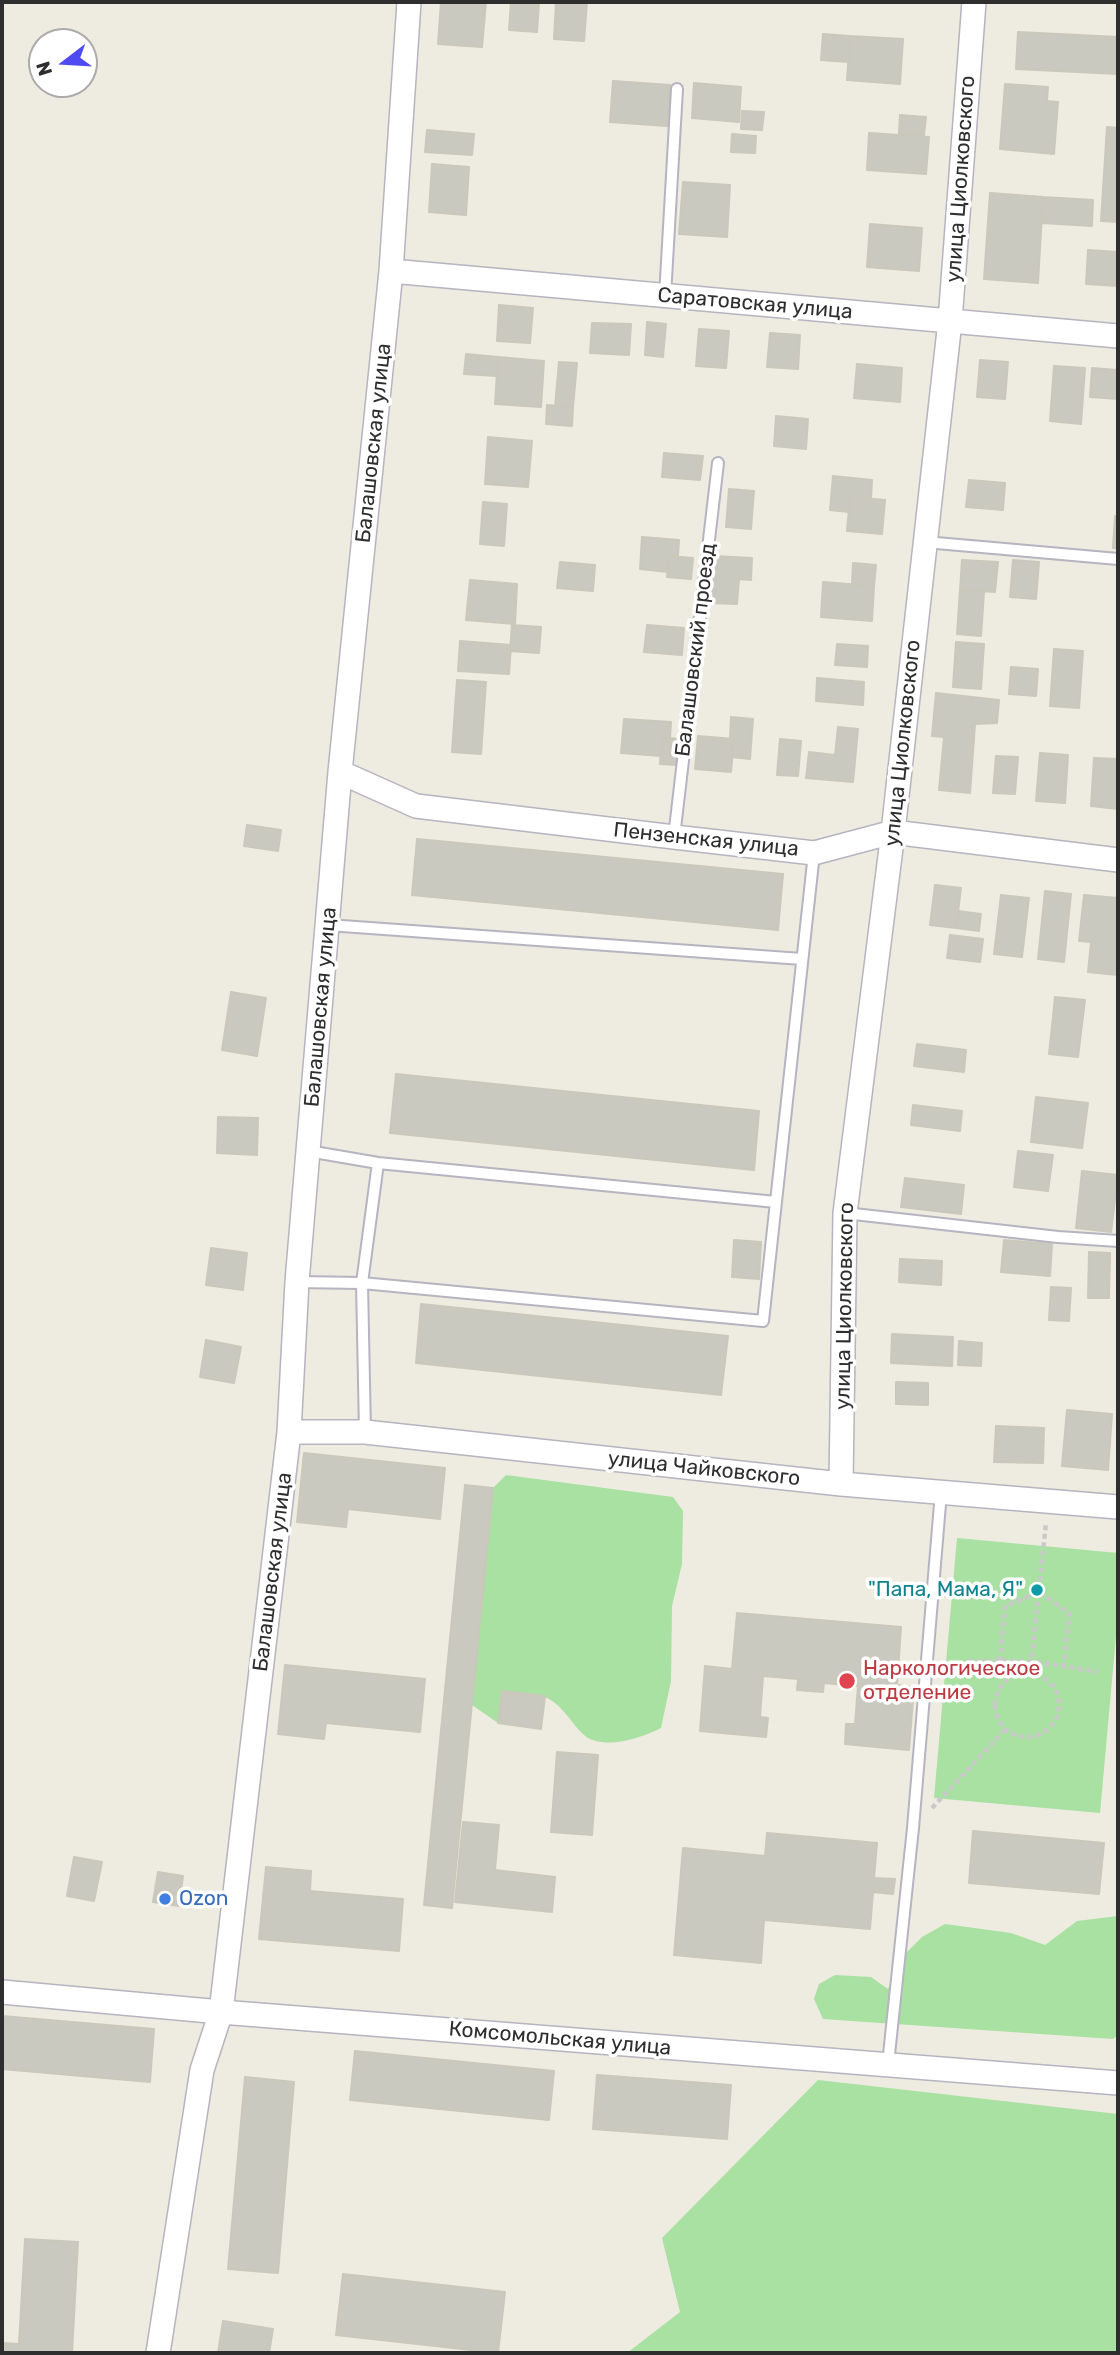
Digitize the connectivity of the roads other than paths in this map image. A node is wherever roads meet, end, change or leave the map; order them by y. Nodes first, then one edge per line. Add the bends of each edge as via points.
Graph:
1 (409, 2) edge
2 (974, 2) edge
3 (677, 89) dead end
4 (391, 271) junction
5 (665, 296) junction
6 (950, 321) junction
7 (1118, 336) edge
8 (718, 463) dead end
9 (925, 542) junction
10 (1118, 559) edge
11 (340, 772) junction
12 (893, 832) junction
13 (674, 837) junction
14 (814, 853) junction
15 (1118, 860) edge
16 (328, 925) junction
17 (802, 959) junction
18 (308, 1152) junction
19 (377, 1163) junction
20 (776, 1202) junction
21 (845, 1213) junction
22 (1118, 1241) edge
23 (297, 1282) junction
24 (362, 1283) junction
25 (289, 1432) junction
26 (365, 1432) junction
27 (841, 1484) junction
28 (941, 1492) junction
29 (1118, 1507) edge
30 (2, 1992) edge
31 (221, 2012) junction
32 (888, 2064) junction
33 (1118, 2083) edge
34 (158, 2353) edge

1 - 4 street, Балашовская улица
2 - 6 street, улица Циолковского
3 - 5 lane
4 - 5 street, Саратовская улица
4 - 11 street, Балашовская улица
5 - 6 street, Саратовская улица
6 - 7 street, Саратовская улица
6 - 9 street, улица Циолковского
8 - 13 lane, Балашовский проезд
9 - 10 lane
9 - 12 street, улица Циолковского
11 - 13 street, Пензенская улица via 416,806
11 - 16 street, Балашовская улица
12 - 14 street, Пензенская улица
12 - 15 street, Пензенская улица
12 - 21 street, улица Циолковского
13 - 14 street, Пензенская улица
14 - 17 lane
16 - 17 lane
16 - 18 street, Балашовская улица
17 - 20 lane
18 - 19 lane
18 - 23 street, Балашовская улица
19 - 20 lane
19 - 24 lane
20 - 24 lane via 763,1321
21 - 22 lane
21 - 27 street, улица Циолковского
23 - 24 lane
23 - 25 street, Балашовская улица
24 - 26 lane
25 - 26 street, улица Чайковского
25 - 31 street, Балашовская улица
26 - 27 street, улица Чайковского
27 - 28 street, улица Чайковского
28 - 29 street, улица Чайковского
28 - 32 lane
30 - 31 street, Комсомольская улица
31 - 32 street, Комсомольская улица
31 - 34 street, Балашовская улица via 202,2070
32 - 33 street, Комсомольская улица

